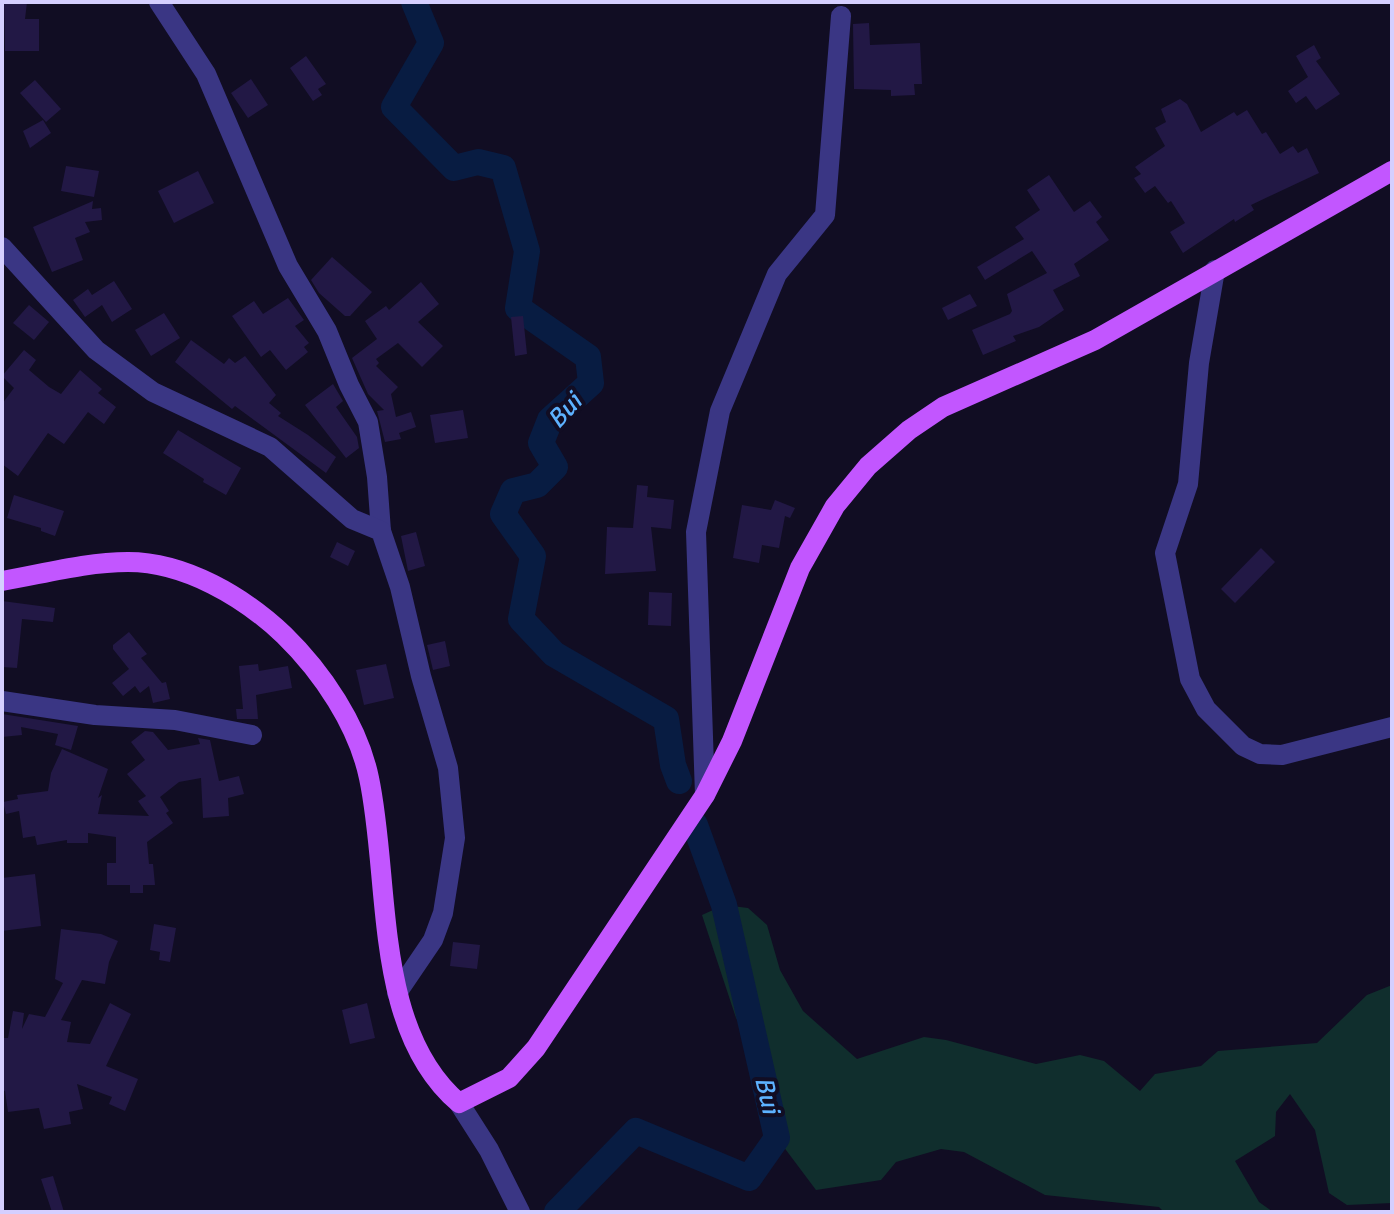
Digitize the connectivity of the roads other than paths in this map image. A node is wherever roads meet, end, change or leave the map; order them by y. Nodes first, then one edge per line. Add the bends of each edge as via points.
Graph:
1 (159, 2) edge
2 (841, 16) dead end
3 (1392, 171) edge
4 (2, 247) edge
5 (1215, 270) junction
6 (381, 531) junction
7 (2, 581) edge
8 (2, 701) edge
9 (1392, 727) edge
10 (252, 735) dead end
11 (705, 795) junction
12 (397, 993) junction
13 (459, 1103) junction
14 (520, 1212) edge

1 - 6 street via 206,74 288,266 327,331 368,422
2 - 11 street via 825,215 777,274 720,411 696,532
3 - 5 main road
4 - 6 street via 96,350 153,392 270,447 352,519
5 - 9 street via 1199,363 1188,484 1165,553 1190,679 1206,709 1243,746 1260,754 1282,755
5 - 11 main road via 1095,340 943,407 868,466 835,506 800,568 732,741
6 - 12 street via 448,768 455,838 443,913 433,940
7 - 12 main road via 129,562 160,566 204,580 260,612 308,658 358,743 369,778
8 - 10 street via 175,720
11 - 13 main road via 536,1048 509,1078
12 - 13 main road via 426,1065
13 - 14 street

